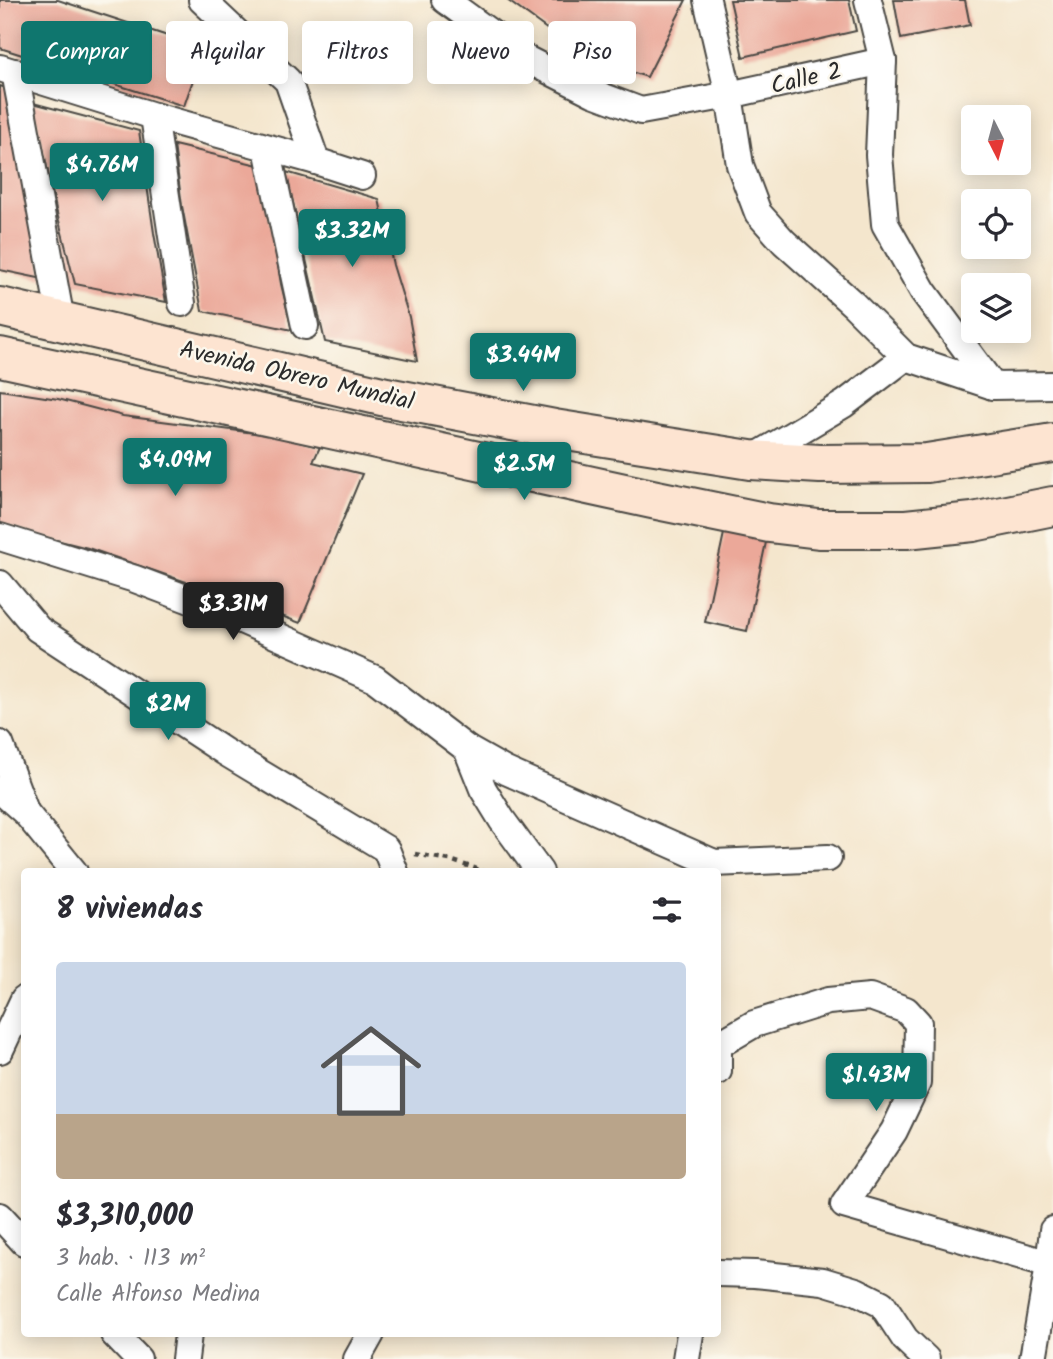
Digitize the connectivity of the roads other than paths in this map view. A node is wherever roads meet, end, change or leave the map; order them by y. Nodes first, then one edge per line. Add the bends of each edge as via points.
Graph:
1 (202, 0) edge
2 (445, 0) edge
3 (706, 0) edge
4 (868, 0) edge
5 (883, 61) junction
6 (7, 70) edge
7 (729, 95) junction
8 (154, 116) junction
9 (267, 148) junction
10 (316, 161) junction
11 (362, 176) dead end
12 (182, 303) dead end
13 (0, 307) edge
14 (61, 320) junction
15 (305, 326) dead end
16 (0, 356) edge
17 (906, 357) junction
18 (1053, 385) edge
19 (993, 386) junction
20 (1053, 443) edge
21 (750, 460) junction
22 (1053, 506) edge
23 (0, 537) edge
24 (1, 587) edge
25 (0, 744) edge
26 (467, 749) junction
27 (0, 790) edge
28 (26, 813) junction
29 (828, 858) dead end
30 (391, 860) edge
31 (71, 868) edge
32 (537, 868) edge
33 (21, 1005) edge
34 (721, 1043) edge
35 (0, 1050) edge
36 (0, 1216) edge
37 (1053, 1230) edge
38 (21, 1238) edge
39 (1051, 1265) edge
40 (721, 1273) edge
41 (117, 1337) edge
42 (188, 1337) edge
43 (370, 1337) edge
44 (690, 1337) edge
45 (904, 1349) edge
46 (138, 1359) edge
47 (185, 1359) edge
48 (357, 1359) edge
49 (686, 1359) edge
50 (926, 1359) edge
51 (1033, 1359) edge

1 - 10 street via 288,81
2 - 7 street, Calle 2 via 526,59 593,93 642,111
3 - 7 street
4 - 5 street
5 - 7 street, Calle 2
5 - 19 street via 880,155 885,224 923,291
6 - 8 street
6 - 14 street
7 - 17 street via 740,165 758,213
8 - 9 street
8 - 12 street
9 - 10 street
9 - 15 street
10 - 11 street
13 - 14 main road, Avenida Obrero Mundial
14 - 21 main road, Avenida Obrero Mundial via 386,397
16 - 22 main road, Avenida Obrero Mundial via 769,523 906,530
17 - 19 street
17 - 21 street via 844,404
18 - 19 street
20 - 21 main road, Avenida Obrero Mundial via 927,463
23 - 26 street via 135,579 230,615 374,679
24 - 30 street via 38,629
25 - 28 street
26 - 29 street via 506,771 714,863
26 - 32 street via 483,789
27 - 28 street
28 - 31 street
33 - 35 street
34 - 39 street via 754,1024 828,1001 870,997 906,1010 918,1023 917,1083 894,1131 845,1205
36 - 38 street
37 - 39 street
39 - 51 street
40 - 45 street via 823,1281 856,1292 882,1304
41 - 46 street
42 - 47 street
43 - 48 street
44 - 49 street
45 - 50 street

